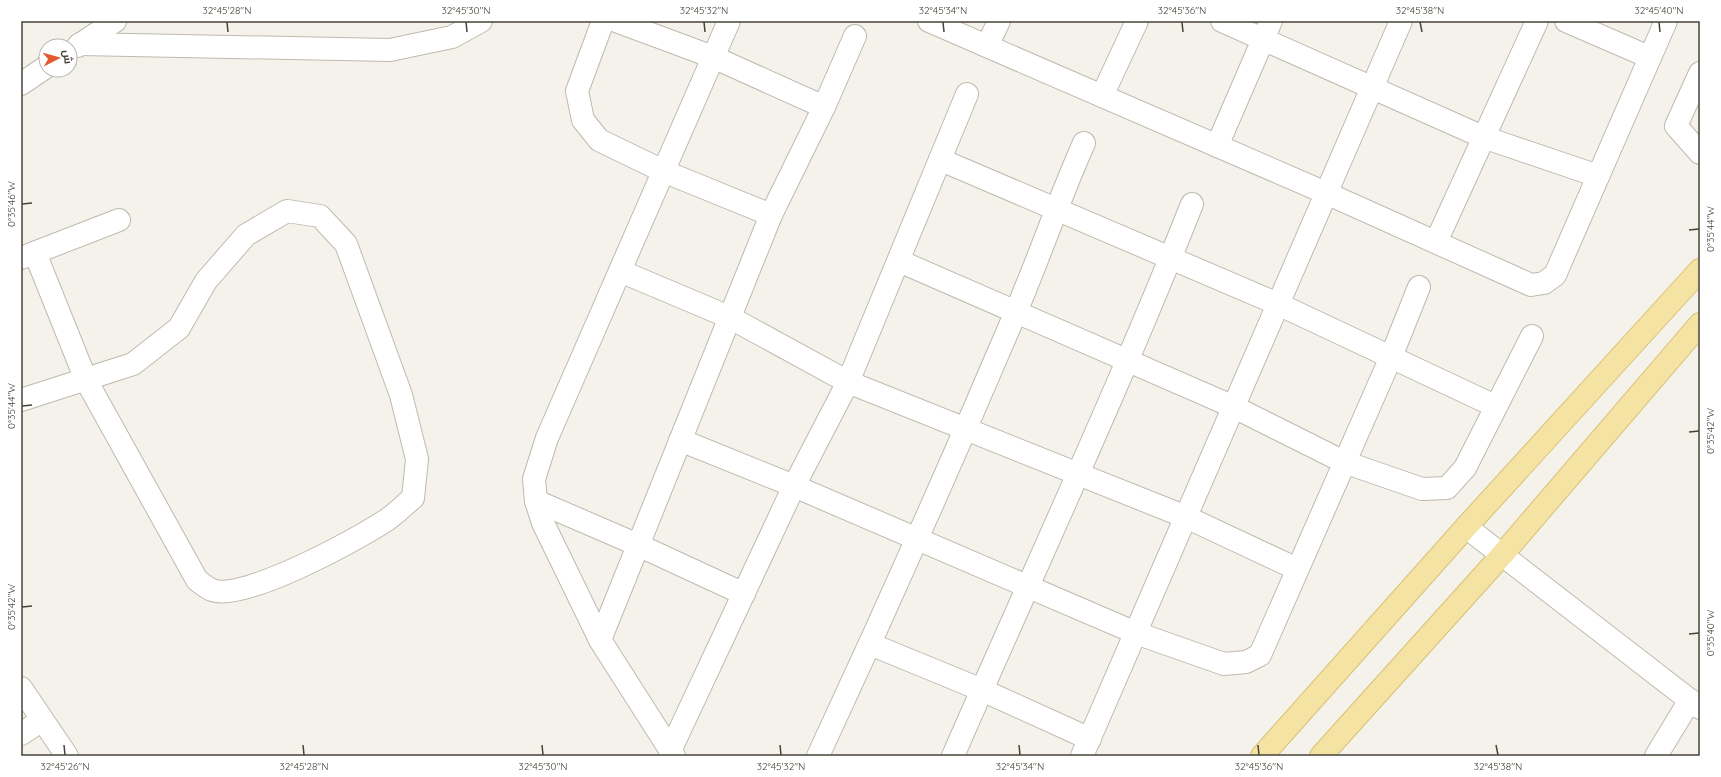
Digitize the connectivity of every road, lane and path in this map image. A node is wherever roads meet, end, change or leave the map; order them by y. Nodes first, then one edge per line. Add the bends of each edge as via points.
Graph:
1 (115, 21) edge
2 (481, 21) edge
3 (603, 21) edge
4 (616, 21) edge
5 (729, 21) edge
6 (929, 21) edge
7 (998, 21) edge
8 (1137, 21) edge
9 (1222, 21) edge
10 (1401, 21) edge
11 (1537, 21) edge
12 (1566, 21) edge
13 (1666, 21) edge
14 (1267, 30) edge
15 (854, 36) dead end
16 (78, 46) edge
17 (987, 46) junction
18 (78, 48) edge
19 (713, 57) junction
20 (1649, 57) junction
21 (38, 72) edge
22 (1700, 73) edge
23 (21, 84) edge
24 (1372, 87) junction
25 (967, 94) dead end
26 (1102, 96) junction
27 (824, 107) junction
28 (1483, 137) junction
29 (1084, 142) dead end
30 (1217, 146) junction
31 (1700, 153) edge
32 (941, 160) junction
33 (663, 171) junction
34 (1598, 176) junction
35 (1326, 193) junction
36 (1192, 204) dead end
37 (1055, 209) junction
38 (771, 215) junction
39 (119, 220) dead end
40 (1436, 242) junction
41 (28, 256) edge
42 (1170, 258) junction
43 (899, 261) junction
44 (1700, 270) edge
45 (620, 271) junction
46 (1419, 287) dead end
47 (1278, 304) junction
48 (1016, 312) junction
49 (729, 317) junction
50 (1700, 324) edge
51 (1532, 336) dead end
52 (1391, 357) junction
53 (1126, 360) junction
54 (86, 380) junction
55 (848, 382) junction
56 (21, 400) edge
57 (1495, 406) junction
58 (1234, 407) junction
59 (965, 428) junction
60 (680, 440) junction
61 (1344, 462) junction
62 (1079, 474) junction
63 (794, 486) junction
64 (536, 501) junction
65 (1186, 517) junction
66 (1466, 527) junction
67 (918, 539) junction
68 (638, 545) junction
69 (1502, 555) junction
70 (1297, 569) junction
71 (1027, 586) junction
72 (744, 594) junction
73 (1136, 633) junction
74 (600, 640) junction
75 (870, 644) junction
76 (21, 688) edge
77 (982, 690) junction
78 (1695, 704) edge
79 (42, 720) junction
80 (21, 734) edge
81 (1086, 747) edge
82 (672, 753) edge
83 (820, 755) edge
84 (67, 756) edge
85 (953, 756) edge
86 (1262, 756) edge
87 (1321, 756) edge
88 (1656, 756) edge

1 - 16 street
2 - 18 street via 452,37 390,50
3 - 33 street via 577,90 583,120 599,140
4 - 19 street
5 - 19 street
6 - 17 street
7 - 17 street
8 - 26 street
9 - 14 street
10 - 24 street
11 - 28 street
12 - 20 street
13 - 20 street
14 - 24 street
14 - 30 street
15 - 27 street
17 - 26 street
19 - 27 street
19 - 33 street
20 - 34 street
21 - 23 street
22 - 31 street via 1676,126
24 - 28 street
24 - 35 street
25 - 32 street
26 - 30 street
27 - 38 street
28 - 34 street
28 - 40 street
29 - 37 street
30 - 35 street
32 - 37 street
32 - 43 street
33 - 38 street
33 - 45 street
34 - 40 street via 1555,275 1544,283 1531,285
35 - 40 street
35 - 47 street
36 - 42 street
37 - 42 street
37 - 48 street
38 - 49 street
39 - 41 street
41 - 54 street
42 - 47 street
42 - 53 street
43 - 48 street
43 - 55 street
44 - 66 main road
45 - 49 street
45 - 64 street via 546,438 534,479
46 - 52 street
47 - 52 street
47 - 58 street
48 - 53 street
48 - 59 street
49 - 55 street
49 - 60 street
50 - 69 main road
51 - 57 street
52 - 57 street
52 - 61 street
53 - 58 street
53 - 62 street
54 - 54 street via 197,580 212,590 230,591 253,585 332,552 386,520 413,498 417,459 401,396 346,244 320,216 287,211 246,235 206,281 179,328 133,364
54 - 56 street
55 - 59 street
55 - 63 street
57 - 61 street via 1465,468 1447,488 1422,489
58 - 61 street
58 - 65 street
59 - 62 street
59 - 67 street
60 - 63 street
60 - 68 street
61 - 70 street
62 - 65 street
62 - 71 street
63 - 67 street
63 - 72 street
64 - 68 street
64 - 74 street via 543,523
65 - 70 street
65 - 73 street
66 - 69 street
66 - 86 main road
67 - 71 street
67 - 75 street
68 - 72 street
68 - 74 street
69 - 78 street
69 - 87 main road
70 - 73 street via 1260,655 1246,662 1224,664
71 - 73 street
71 - 77 street
72 - 82 street
73 - 81 street
74 - 82 street
75 - 77 street
75 - 83 street
76 - 79 street
77 - 81 street
77 - 85 street
78 - 88 street
79 - 80 street
79 - 84 street

